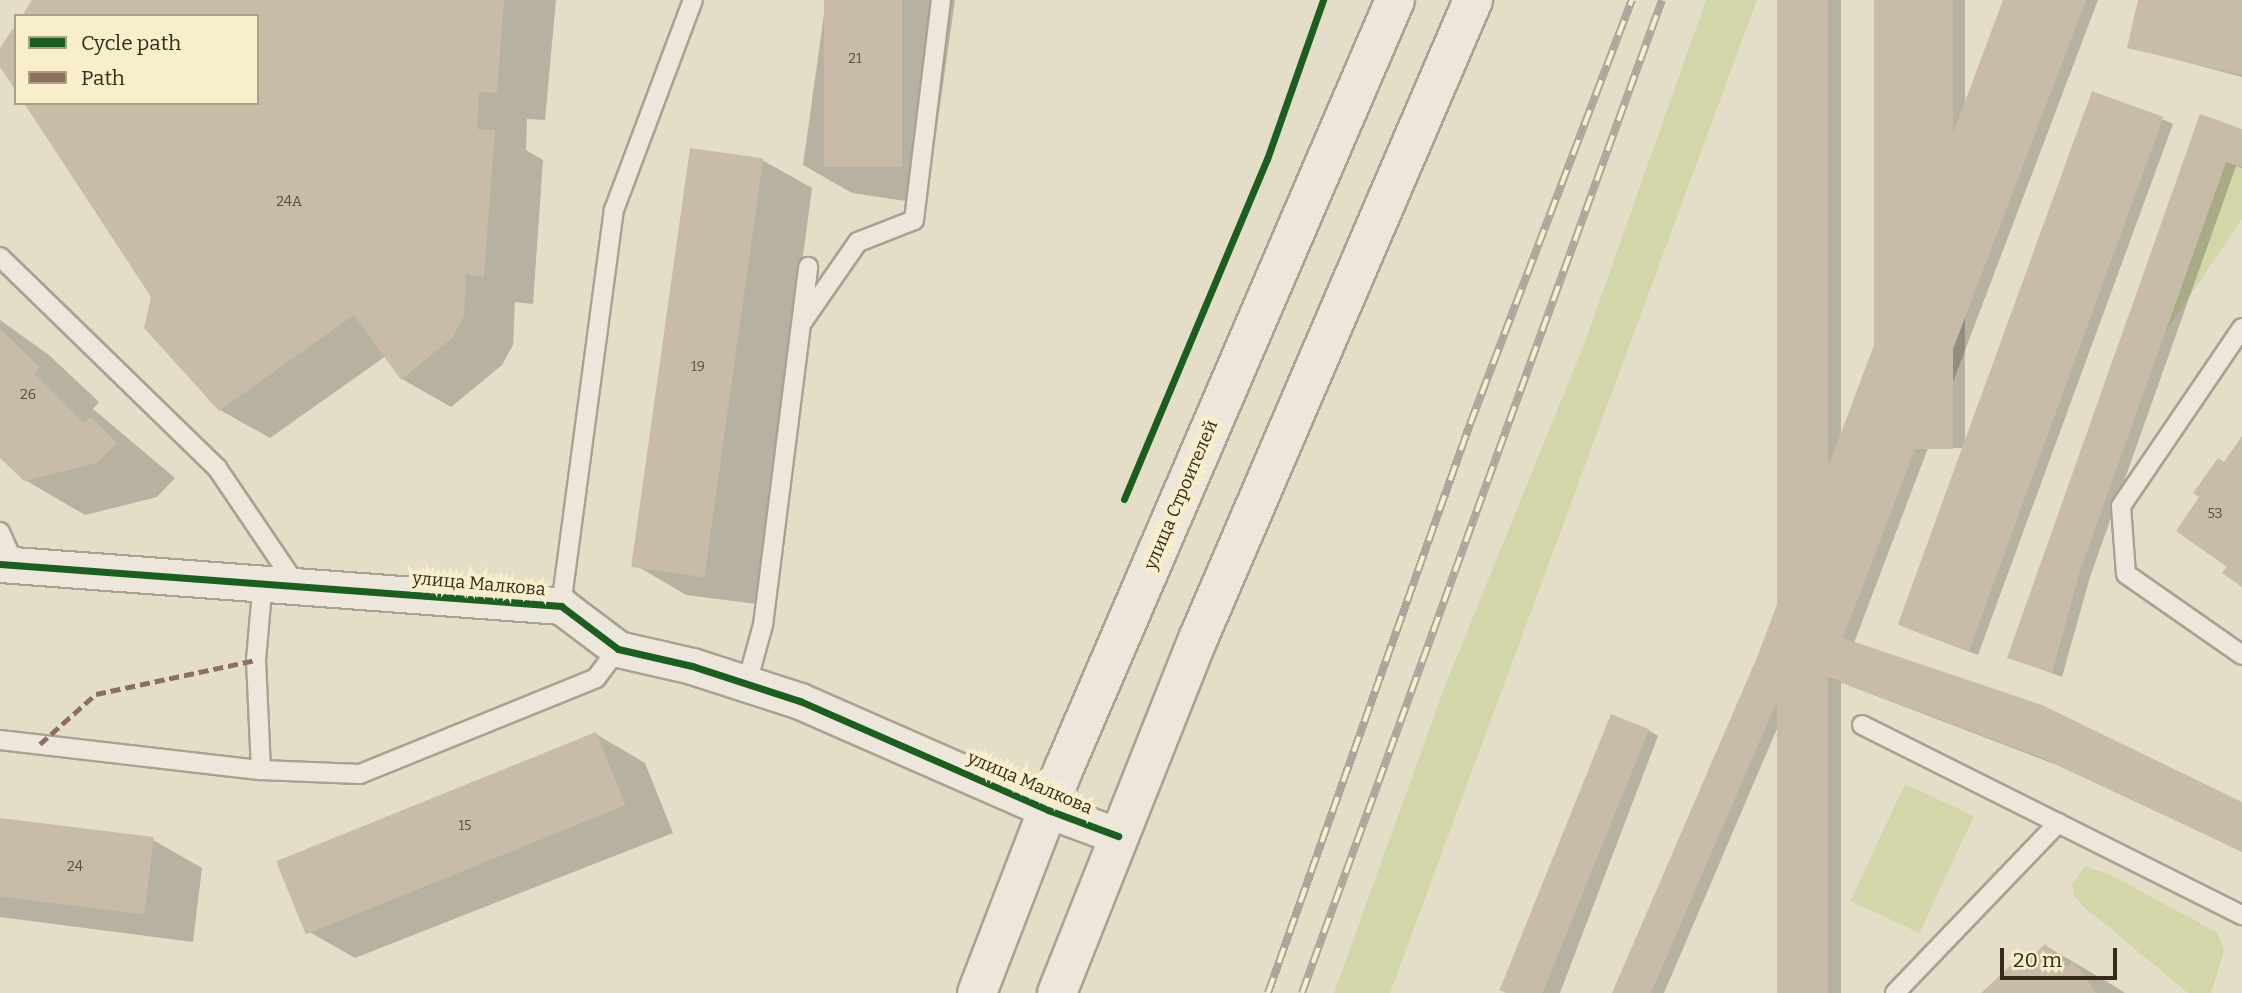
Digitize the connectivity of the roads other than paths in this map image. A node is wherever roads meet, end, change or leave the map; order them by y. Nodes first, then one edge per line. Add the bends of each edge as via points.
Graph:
1 (693, 0) edge
2 (941, 0) edge
3 (1395, 0) edge
4 (1473, 0) edge
5 (0, 257) edge
6 (807, 267) dead end
7 (800, 326) junction
8 (2242, 328) edge
9 (0, 532) edge
10 (7, 564) edge
11 (279, 581) junction
12 (561, 606) junction
13 (618, 649) junction
14 (2242, 655) edge
15 (747, 683) junction
16 (1862, 725) dead end
17 (0, 740) edge
18 (261, 770) junction
19 (1048, 810) junction
20 (2058, 823) junction
21 (1118, 835) junction
22 (2242, 915) edge
23 (977, 993) edge
24 (1057, 993) edge
25 (1895, 993) edge

1 - 12 lane via 614,210
2 - 7 lane via 914,220 858,242
3 - 19 main road, улица Строителей
4 - 21 main road
5 - 11 lane via 217,468
6 - 7 lane
7 - 15 lane via 763,625
8 - 14 lane via 2121,506 2126,574
9 - 10 lane
10 - 11 street, улица Малкова
11 - 12 street, улица Малкова
11 - 18 lane via 256,660
12 - 13 street, улица Малкова
13 - 15 street, улица Малкова
13 - 18 lane via 596,678 360,774
15 - 19 street, улица Малкова via 800,701
16 - 20 lane
17 - 18 lane
19 - 21 street, улица Малкова
19 - 23 main road, улица Строителей
20 - 22 lane
20 - 25 lane
21 - 24 main road

